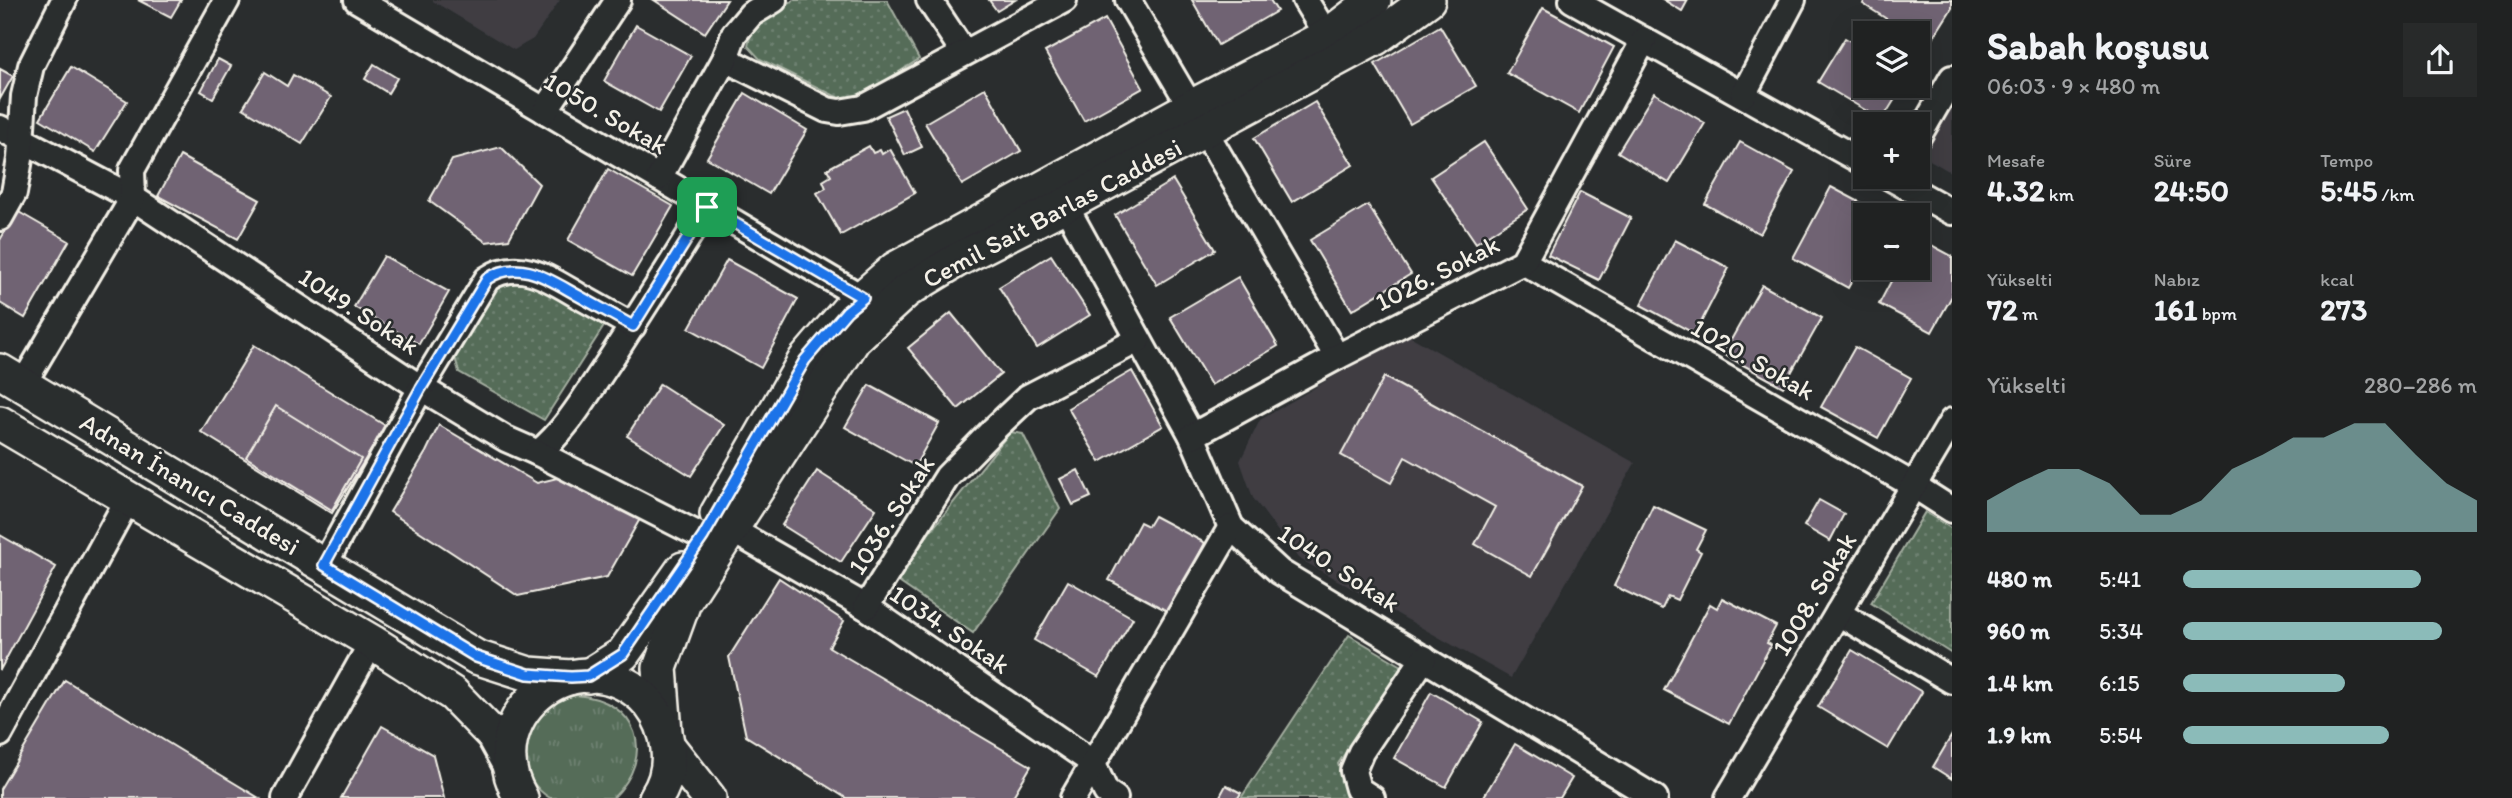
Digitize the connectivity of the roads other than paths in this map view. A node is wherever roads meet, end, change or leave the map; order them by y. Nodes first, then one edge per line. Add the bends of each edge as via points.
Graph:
1 (227, 0) edge
2 (357, 0) edge
3 (618, 0) edge
4 (774, 0) edge
5 (929, 0) edge
6 (1064, 0) edge
7 (1128, 0) edge
8 (1305, 0) edge
9 (1374, 0) edge
10 (1428, 0) edge
11 (1572, 0) edge
12 (1793, 0) edge
13 (59, 2) edge
14 (1326, 36) junction
15 (1644, 40) junction
16 (964, 53) junction
17 (725, 59) junction
18 (1952, 78) edge
19 (1743, 95) junction
20 (545, 111) junction
21 (1930, 116) edge
22 (1198, 119) junction
23 (11, 133) edge
24 (1853, 157) edge
25 (659, 178) junction
26 (1911, 189) edge
27 (133, 198) junction
28 (1065, 205) junction
29 (707, 207) junction
30 (1952, 212) edge
31 (0, 218) edge
32 (1522, 262) junction
33 (863, 298) junction
34 (633, 326) junction
35 (1138, 340) junction
36 (1337, 357) junction
37 (12, 377) edge
38 (421, 388) junction
39 (1952, 421) edge
40 (0, 422) edge
41 (1192, 436) junction
42 (538, 453) junction
43 (1913, 485) junction
44 (128, 499) junction
45 (1952, 510) edge
46 (1231, 527) junction
47 (718, 534) junction
48 (324, 565) junction
49 (866, 607) junction
50 (1838, 613) junction
51 (372, 642) junction
52 (1424, 658) junction
53 (579, 676) junction
54 (1952, 681) edge
55 (0, 734) edge
56 (666, 739) junction
57 (1092, 762) junction
58 (514, 785) edge
59 (285, 798) edge
60 (656, 798) edge
61 (709, 798) edge
62 (1073, 798) edge
63 (1115, 798) edge
64 (1372, 798) edge
65 (1655, 798) edge
66 (1728, 798) edge

1 - 27 street via 132,170
2 - 20 street, 1050. Sokak
3 - 20 street
4 - 17 street via 751,13 734,34
5 - 16 street
6 - 16 street
7 - 22 street
8 - 14 street
9 - 14 street, Cemil Sait Barlas Caddesi
10 - 22 street, Cemil Sait Barlas Caddesi via 1376,38
11 - 15 street
12 - 19 street
13 - 23 street via 31,66
14 - 22 street, Cemil Sait Barlas Caddesi
15 - 19 street
15 - 32 street, 1026. Sokak
16 - 17 street via 863,108 839,111 827,110
17 - 25 street
18 - 21 street
19 - 24 street
20 - 25 street, 1050. Sokak
22 - 28 street, Cemil Sait Barlas Caddesi
22 - 33 street, Cemil Sait Barlas Caddesi via 895,270
22 - 36 street
23 - 27 street, 1049. Sokak
23 - 31 street via 14,193
25 - 29 street, 1050. Sokak
26 - 30 street
27 - 37 street
27 - 38 street, 1049. Sokak
28 - 35 street, 1040. Sokak
28 - 47 street, Cemil Sait Barlas Caddesi via 906,291 854,339
29 - 33 street, 1050. Sokak
29 - 34 street
32 - 36 street, 1026. Sokak
32 - 43 street, 1020. Sokak
33 - 47 street, Cemil Sait Barlas Caddesi via 805,360
34 - 38 street via 540,274 499,271 487,279
34 - 42 street via 556,438
35 - 41 street, 1040. Sokak
35 - 49 street, 1036. Sokak via 1028,397 994,429 947,477
36 - 41 street, 1026. Sokak
37 - 48 street, Adnan İnanıcı Caddesi
38 - 42 street, 1049. Sokak
38 - 48 street
39 - 43 street, 1008. Sokak
40 - 44 street, Adnan İnanıcı Caddesi
41 - 46 street, 1040. Sokak
42 - 47 street, 1049. Sokak
43 - 45 street, 1020. Sokak
43 - 50 street, 1008. Sokak
44 - 51 street, Adnan İnanıcı Caddesi
44 - 55 street
46 - 52 street, 1040. Sokak via 1280,572
46 - 57 street
47 - 49 street, 1034. Sokak
47 - 53 street, Cemil Sait Barlas Caddesi via 623,654
47 - 56 street, Cemil Sait Barlas Caddesi via 684,602 660,668
48 - 53 street, Adnan İnanıcı Caddesi via 476,657 528,674
49 - 57 street, 1034. Sokak
50 - 54 street
50 - 66 street, 1008. Sokak
51 - 58 street, Adnan İnanıcı Caddesi via 453,694 493,735
51 - 59 street
52 - 64 street via 1353,771 1358,789
52 - 65 street, 1040. Sokak
53 - 56 street, Adnan İnanıcı Caddesi via 604,677 635,690 658,715
53 - 58 street, Cemil Sait Barlas Caddesi via 555,683 528,702 512,731 509,748
56 - 60 street, Cemil Sait Barlas Caddesi via 668,763
56 - 61 street
57 - 62 street
57 - 63 street, 1034. Sokak via 1106,792

